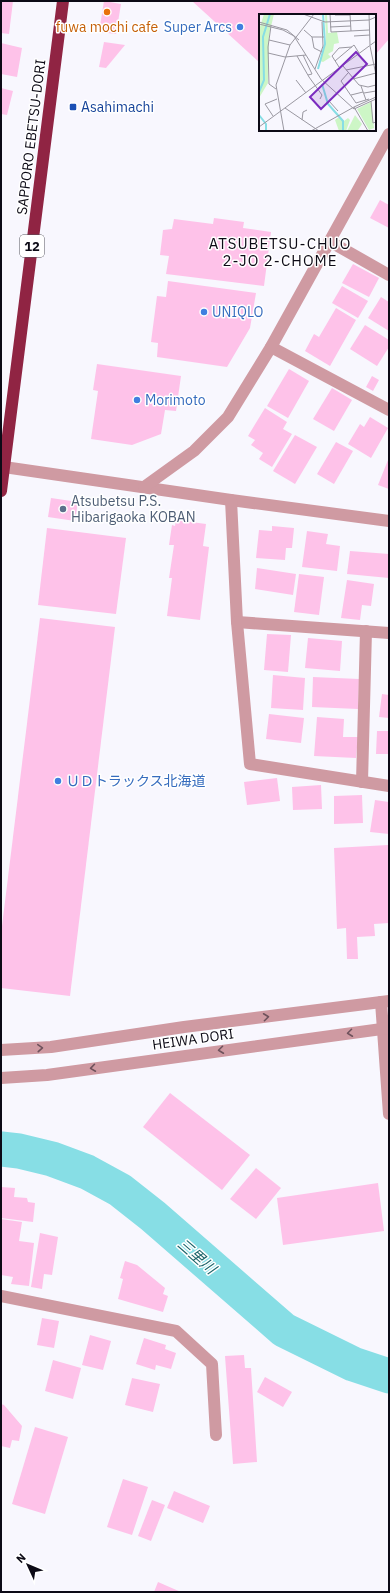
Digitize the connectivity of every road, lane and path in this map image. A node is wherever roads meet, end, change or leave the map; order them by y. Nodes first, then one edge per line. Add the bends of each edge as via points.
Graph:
1 (64, 1) edge
2 (388, 137) edge
3 (329, 240) junction
4 (389, 275) edge
5 (271, 347) junction
6 (389, 410) edge
7 (4, 467) junction
8 (144, 487) junction
9 (1, 491) edge
10 (231, 500) junction
11 (389, 521) edge
12 (237, 622) junction
13 (366, 631) junction
14 (389, 633) edge
15 (362, 782) junction
16 (389, 786) edge
17 (385, 1002) edge
18 (386, 1029) edge
19 (1, 1050) edge
20 (1, 1078) edge
21 (389, 1114) edge
22 (1, 1296) edge
23 (216, 1435) dead end

1 - 7 highway, SAPPORO EBETSU-DORI / 12
2 - 3 street
3 - 4 street
3 - 5 street
5 - 6 street
5 - 8 street via 228,417 194,451
7 - 8 street
7 - 9 highway, SAPPORO EBETSU-DORI / 12
8 - 10 street
10 - 11 street
10 - 12 street
12 - 13 street
12 - 15 street via 250,764
13 - 14 street
13 - 15 street
15 - 16 street
17 - 18 street
19 -> 17 street, HEIWA DORI via 51,1047 184,1027
18 -> 20 street, HEIWA DORI
18 - 21 street
22 - 23 street via 176,1331 212,1364

